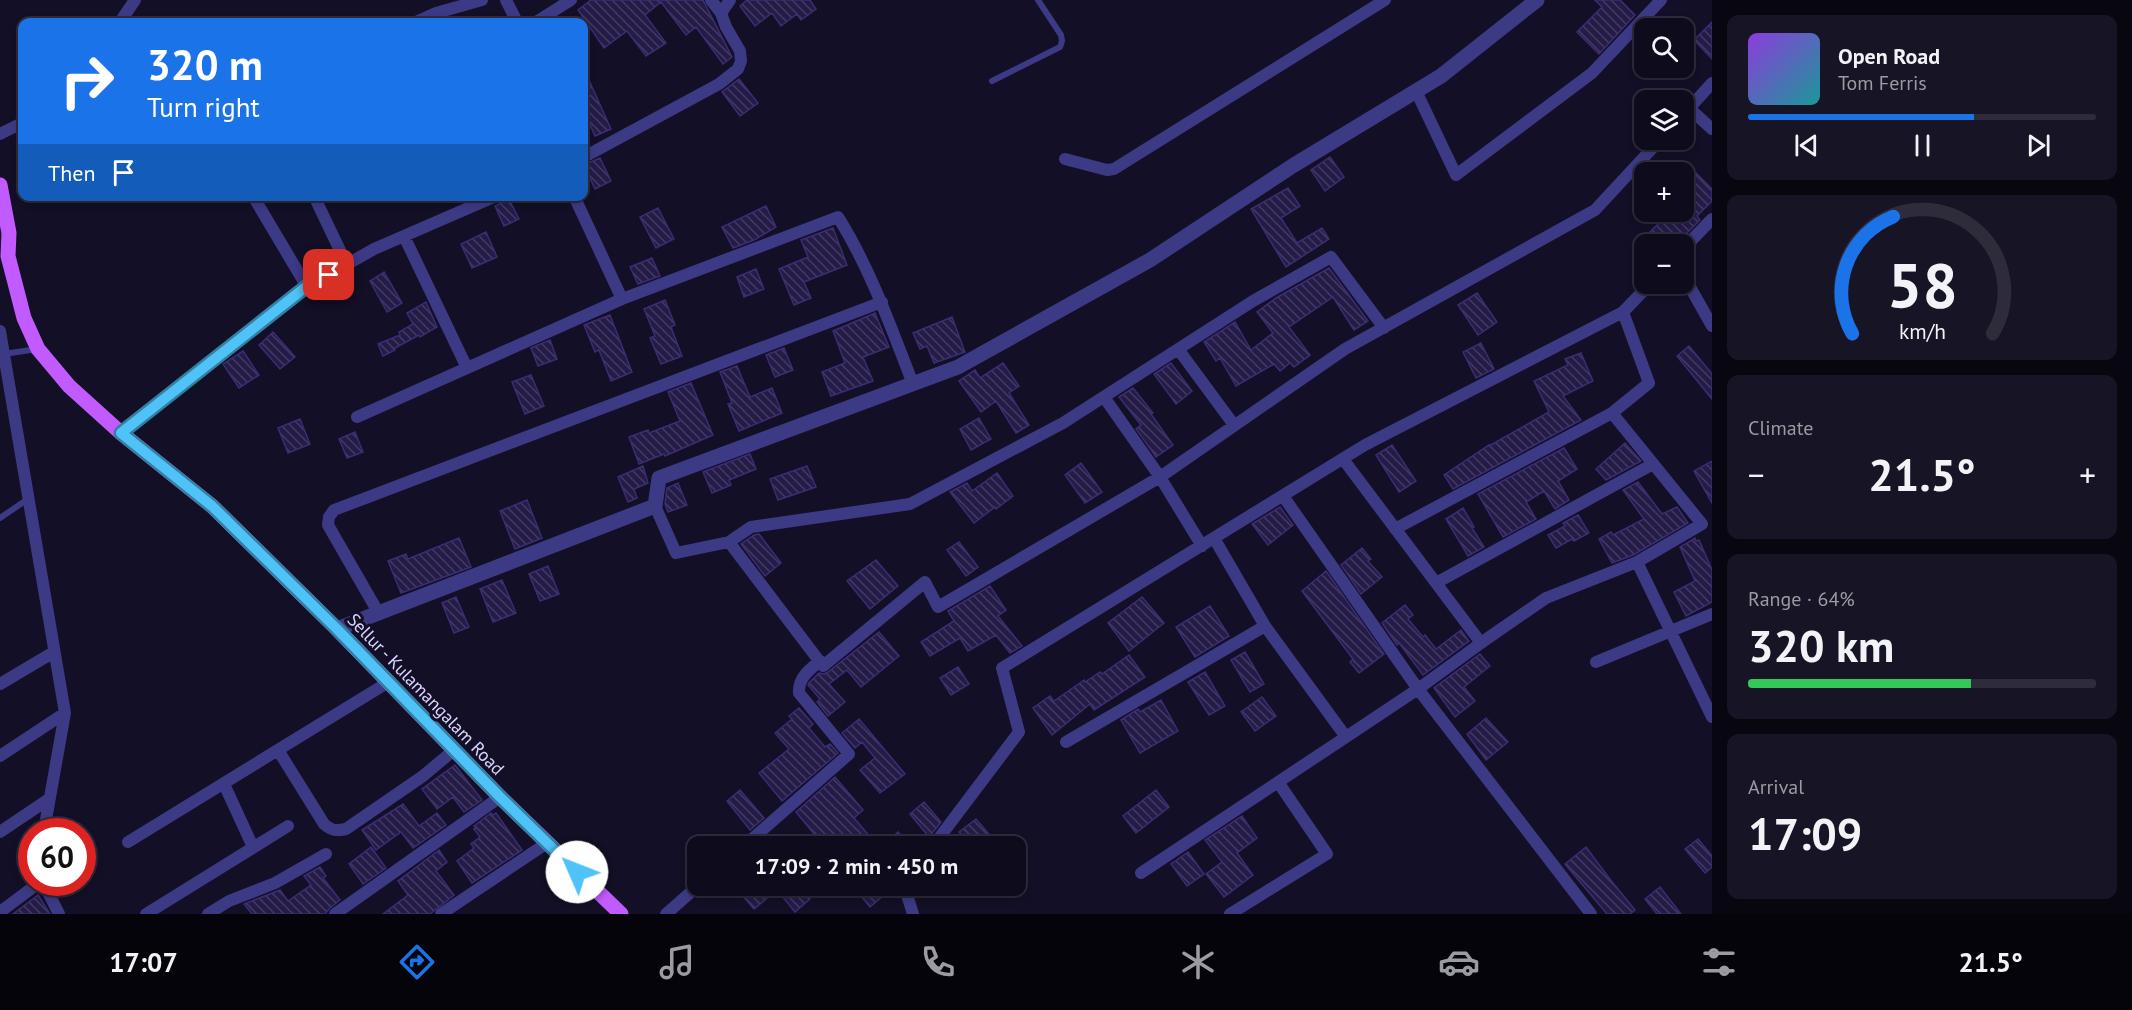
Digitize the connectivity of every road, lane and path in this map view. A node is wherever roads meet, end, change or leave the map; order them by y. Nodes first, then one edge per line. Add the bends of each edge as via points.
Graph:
1 (135, 0) edge
2 (482, 0) edge
3 (506, 0) edge
4 (571, 0) edge
5 (711, 0) edge
6 (730, 0) edge
7 (1038, 0) edge
8 (1385, 0) edge
9 (1537, 0) edge
10 (1661, 0) edge
11 (721, 13) junction
12 (123, 18) edge
13 (425, 18) edge
14 (515, 18) edge
15 (542, 18) edge
16 (992, 81) dead end
17 (1712, 83) edge
18 (1416, 91) junction
19 (1694, 102) edge
20 (1694, 117) edge
21 (18, 125) edge
22 (1712, 129) edge
23 (0, 134) edge
24 (1651, 150) edge
25 (588, 155) edge
26 (1065, 159) dead end
27 (0, 185) edge
28 (257, 201) edge
29 (316, 201) edge
30 (484, 201) edge
31 (576, 201) edge
32 (1712, 219) edge
33 (404, 236) junction
34 (1694, 238) edge
35 (0, 242) edge
36 (8, 256) junction
37 (346, 263) junction
38 (307, 286) junction
39 (1640, 294) edge
40 (1694, 294) edge
41 (622, 299) junction
42 (882, 302) junction
43 (1623, 312) junction
44 (1712, 326) edge
45 (1384, 327) junction
46 (0, 331) edge
47 (38, 349) junction
48 (1178, 349) junction
49 (4, 354) junction
50 (467, 368) junction
51 (913, 384) junction
52 (1104, 397) junction
53 (1612, 413) junction
54 (357, 417) dead end
55 (1234, 425) junction
56 (121, 433) junction
57 (1343, 459) junction
58 (1653, 464) junction
59 (1160, 477) junction
60 (1283, 496) junction
61 (28, 499) junction
62 (655, 506) junction
63 (0, 518) edge
64 (1395, 529) junction
65 (1214, 538) junction
66 (729, 542) junction
67 (1202, 546) junction
68 (1637, 562) junction
69 (1436, 583) junction
70 (378, 612) junction
71 (1712, 614) edge
72 (1265, 626) junction
73 (337, 629) junction
74 (1672, 632) junction
75 (1481, 643) junction
76 (54, 652) junction
77 (820, 661) junction
78 (1596, 662) dead end
79 (387, 682) junction
80 (0, 684) edge
81 (1418, 689) junction
82 (65, 712) junction
83 (1712, 717) edge
84 (1346, 737) junction
85 (1066, 742) dead end
86 (278, 750) junction
87 (454, 750) junction
88 (1, 754) edge
89 (1278, 782) junction
90 (224, 784) junction
91 (500, 797) junction
92 (49, 799) junction
93 (46, 818) edge
94 (288, 826) dead end
95 (0, 832) edge
96 (755, 836) edge
97 (941, 836) edge
98 (128, 842) dead end
99 (547, 843) junction
100 (254, 847) junction
101 (326, 854) dead end
102 (1141, 873) dead end
103 (22, 896) edge
104 (49, 896) edge
105 (687, 896) edge
106 (907, 896) edge
107 (0, 912) edge
108 (59, 914) edge
109 (147, 914) edge
110 (208, 914) edge
111 (335, 914) edge
112 (441, 914) edge
113 (621, 914) edge
114 (666, 914) edge
115 (913, 914) edge
116 (1230, 914) edge
117 (1591, 914) edge

1 - 12 street
2 - 13 street
3 - 14 street
4 - 15 street
5 - 11 street
6 - 11 street
7 - 16 lane via 1061,34 1060,47
8 - 26 street via 1114,169
9 - 18 street via 1441,76
10 - 18 street via 1592,73 1456,175
11 - 25 street via 740,51 738,69 719,84
17 - 19 street
18 - 51 street via 1150,260 958,367
20 - 22 street
21 - 23 street
24 - 45 street via 1595,210
27 - 36 main road, Sellur - Kulamangalam Road via 9,233
28 - 38 street
29 - 37 street
30 - 33 street
31 - 41 street
32 - 34 street
33 - 37 street
33 - 50 street
35 - 36 main road
36 - 47 main road, Sellur - Kulamangalam Road via 24,318
37 - 38 street
38 - 56 street
39 - 43 street
40 - 44 street
41 - 42 street via 838,217
41 - 50 street
42 - 51 street
42 - 70 street via 334,510 327,525
43 - 53 street via 1649,383
43 - 57 street
45 - 48 street via 1331,257
45 - 55 street
46 - 49 street
47 - 49 lane
47 - 56 main road, Sellur - Kulamangalam Road via 69,386
48 - 52 street
48 - 55 street
49 - 61 street
50 - 54 street
51 - 62 street via 659,478
52 - 59 street
52 - 66 street via 1064,423 910,504 751,527
53 - 58 street
53 - 64 street
55 - 59 street
56 - 73 main road, Sellur - Kulamangalam Road via 212,506
57 - 60 street
57 - 64 street
58 - 68 street via 1702,524
58 - 69 street
59 - 67 street
59 - 77 street via 938,607 926,582 823,666
60 - 65 street
60 - 81 street
61 - 63 lane
61 - 76 street
62 - 66 street via 676,553
62 - 70 street
64 - 69 street
65 - 67 street
65 - 72 street
66 - 77 street
67 - 97 street via 1002,668 1019,732
68 - 74 street
68 - 75 street via 1546,598
69 - 75 street
70 - 73 street
71 - 74 street
72 - 84 street
72 - 85 street
73 - 79 main road, Sellur - Kulamangalam Road
74 - 78 street
74 - 83 street
75 - 81 street
76 - 80 street
76 - 82 street
77 - 96 street via 806,672 799,685 800,693 849,753
79 - 86 street
79 - 87 main road, Sellur - Kulamangalam Road
81 - 84 street
81 - 117 street
82 - 88 street
82 - 92 street
84 - 89 street
86 - 87 street via 331,831 346,829
86 - 90 street
87 - 91 main road, Sellur - Kulamangalam Road
89 - 102 street
89 - 116 street via 1327,854
90 - 98 street
90 - 100 street
91 - 99 main road, Sellur - Kulamangalam Road
91 - 111 street
92 - 93 street
92 - 95 street
94 - 100 street
99 - 112 street
99 - 113 main road, Sellur - Kulamangalam Road
100 - 109 street
101 - 110 street
103 - 107 street
104 - 108 street
105 - 114 street
106 - 115 street

